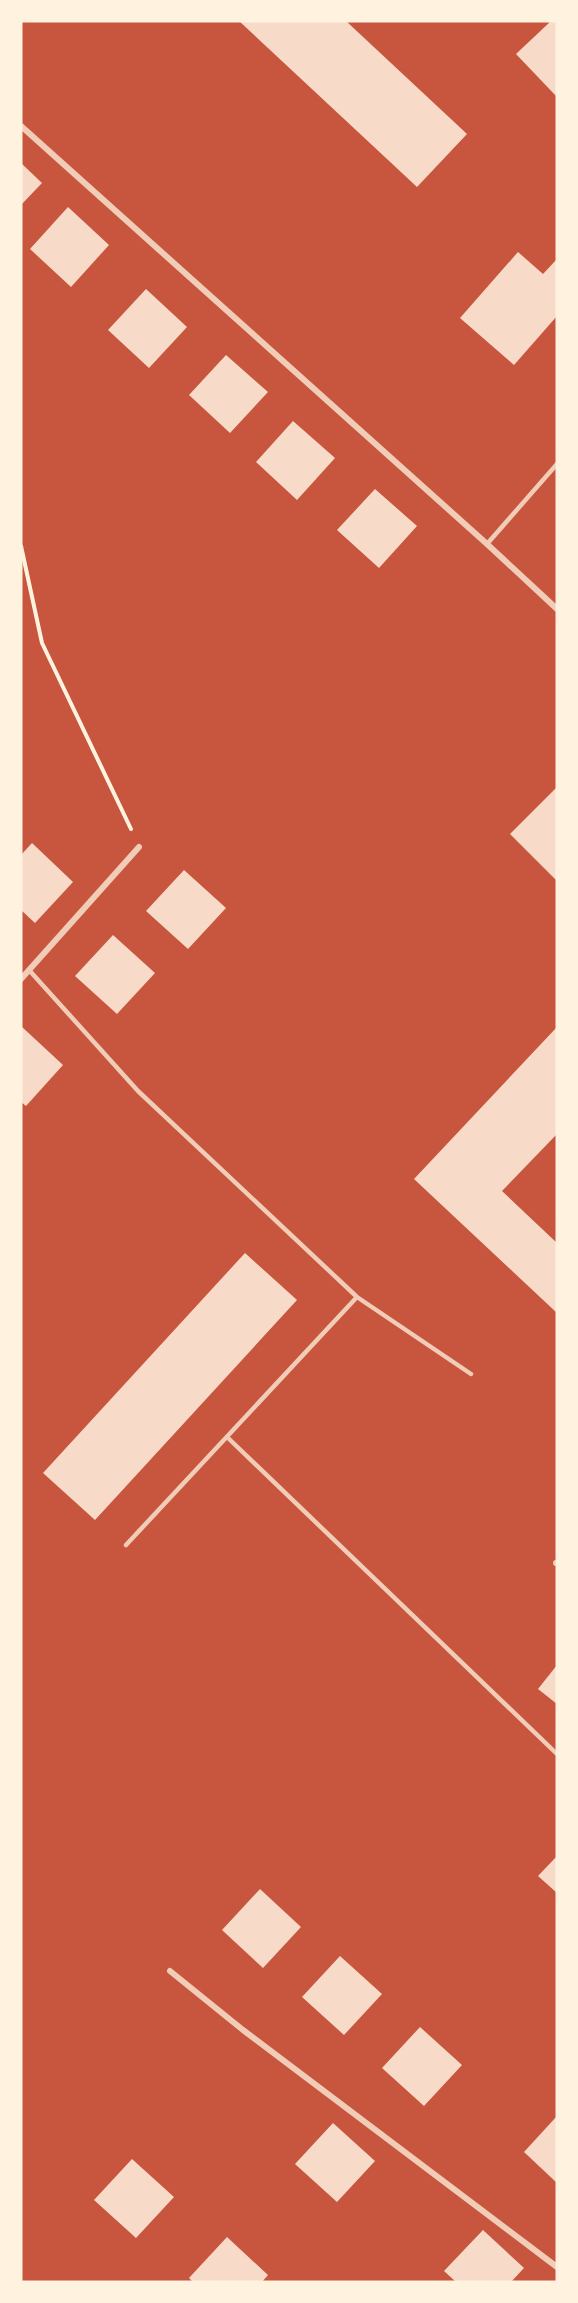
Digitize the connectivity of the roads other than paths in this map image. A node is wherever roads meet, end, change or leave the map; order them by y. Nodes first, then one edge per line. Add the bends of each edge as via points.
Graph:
1 (21, 126) edge
2 (557, 464) edge
3 (487, 544) junction
4 (557, 609) edge
5 (139, 847) road end
6 (30, 970) junction
7 (21, 979) edge
8 (357, 1297) junction
9 (471, 1374) dead end
10 (226, 1437) junction
11 (126, 1545) dead end
12 (557, 1754) edge
13 (170, 1971) dead end
14 (557, 2267) edge

1 - 3 street
2 - 3 lane
3 - 4 street
5 - 6 street
6 - 7 street
6 - 8 lane via 138,1091
8 - 9 lane
8 - 10 lane
10 - 11 lane
10 - 12 lane
13 - 14 street

